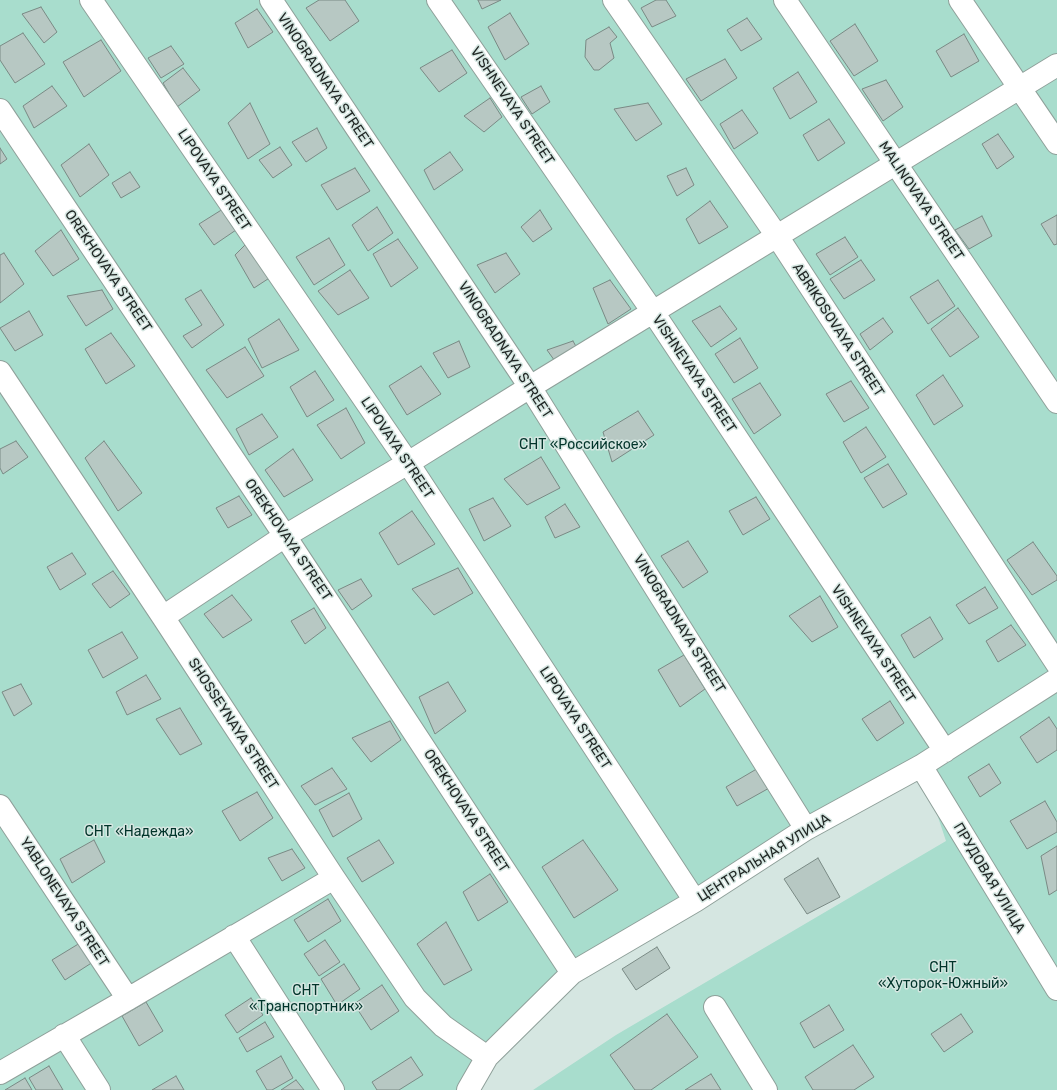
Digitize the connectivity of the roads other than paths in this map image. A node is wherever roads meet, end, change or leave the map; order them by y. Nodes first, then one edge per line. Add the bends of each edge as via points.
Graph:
1 (91, 0) edge
2 (271, 0) edge
3 (438, 0) edge
4 (614, 0) edge
5 (785, 0) edge
6 (960, 0) edge
7 (1057, 65) edge
8 (1020, 88) junction
9 (0, 110) edge
10 (1057, 143) edge
11 (896, 164) junction
12 (777, 236) junction
13 (653, 312) junction
14 (0, 372) edge
15 (530, 387) junction
16 (1057, 402) edge
17 (408, 463) junction
18 (285, 536) junction
19 (163, 617) junction
20 (1057, 664) edge
21 (1057, 679) edge
22 (945, 752) junction
23 (921, 766) junction
24 (0, 806) edge
25 (806, 829) junction
26 (334, 878) junction
27 (695, 901) junction
28 (234, 936) junction
29 (572, 973) junction
30 (1057, 989) edge
31 (128, 999) junction
32 (715, 1007) dead end
33 (64, 1035) junction
34 (487, 1057) junction
35 (0, 1072) edge
36 (98, 1090) edge
37 (333, 1090) edge
38 (468, 1090) edge
39 (766, 1090) edge

1 - 17 street, LIPOVAYA STREET
2 - 15 street, VINOGRADNAYA STREET
3 - 13 street, VISHNEVAYA STREET
4 - 12 street, ABRIKOSOVAYA STREET
5 - 11 street, MALINOVAYA STREET
6 - 8 street
7 - 8 street
8 - 10 street
8 - 11 street
9 - 18 street, OREKHOVAYA STREET
11 - 12 street
11 - 16 street, MALINOVAYA STREET
12 - 13 street
12 - 20 street, ABRIKOSOVAYA STREET
13 - 15 street
13 - 22 street, VISHNEVAYA STREET
14 - 19 street, SHOSSEYNAYA STREET
15 - 17 street
15 - 25 street, VINOGRADNAYA STREET
17 - 18 street
17 - 27 street, LIPOVAYA STREET
18 - 19 street
18 - 29 street, OREKHOVAYA STREET
19 - 26 street, SHOSSEYNAYA STREET
21 - 22 street, ЦЕНТРАЛЬНАЯ УЛИЦА
22 - 23 street, ЦЕНТРАЛЬНАЯ УЛИЦА
23 - 25 street, ЦЕНТРАЛЬНАЯ УЛИЦА
23 - 30 street, ПРУДОВАЯ УЛИЦА
24 - 31 street, YABLONEVAYA STREET
25 - 27 street, ЦЕНТРАЛЬНАЯ УЛИЦА
26 - 28 street
26 - 34 street, SHOSSEYNAYA STREET via 415,998 443,1026
27 - 29 street, ЦЕНТРАЛЬНАЯ УЛИЦА
28 - 31 street
28 - 37 street
29 - 34 street, ЦЕНТРАЛЬНАЯ УЛИЦА
31 - 33 street
32 - 39 street
33 - 35 street
33 - 36 street
34 - 38 street, ЦЕНТРАЛЬНАЯ УЛИЦА

